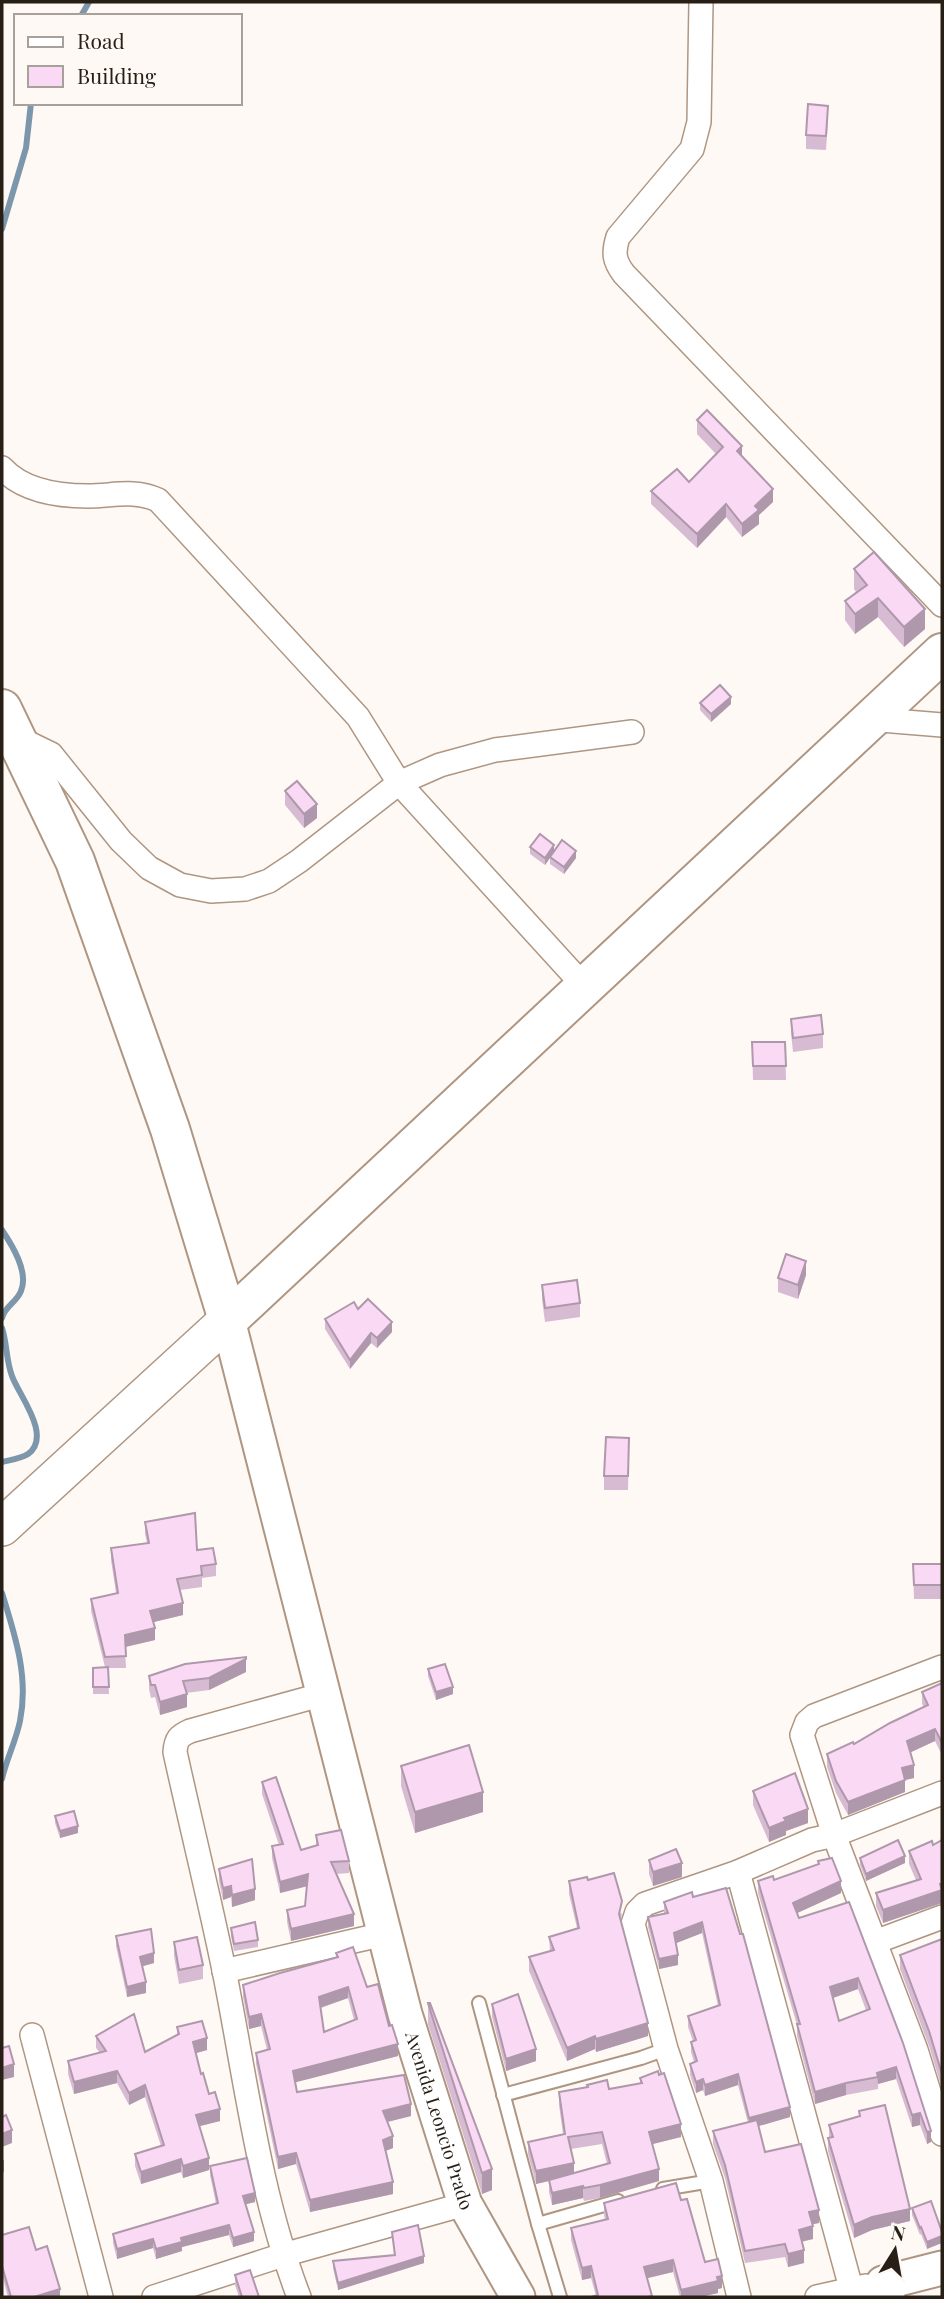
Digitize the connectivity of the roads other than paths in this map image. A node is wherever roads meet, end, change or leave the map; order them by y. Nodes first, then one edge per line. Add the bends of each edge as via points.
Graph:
1 (701, 2) edge
2 (2, 468) edge
3 (942, 605) edge
4 (942, 653) edge
5 (869, 719) junction
6 (8, 722) edge
7 (942, 724) edge
8 (632, 732) dead end
9 (399, 783) junction
10 (583, 986) junction
11 (228, 1320) junction
12 (2, 1527) edge
13 (942, 1667) edge
14 (324, 1694) junction
15 (942, 1793) edge
16 (834, 1835) junction
17 (738, 1872) junction
18 (942, 1916) edge
19 (384, 1934) junction
20 (875, 1942) junction
21 (224, 1971) junction
22 (480, 2003) dead end
23 (32, 2035) dead end
24 (666, 2049) junction
25 (503, 2095) junction
26 (942, 2134) edge
27 (711, 2181) junction
28 (657, 2191) edge
29 (630, 2198) edge
30 (464, 2204) junction
31 (538, 2224) junction
32 (283, 2255) junction
33 (942, 2268) edge
34 (874, 2290) edge
35 (101, 2297) edge
36 (154, 2297) edge
37 (299, 2297) edge
38 (518, 2297) edge
39 (560, 2297) edge
40 (738, 2297) edge
41 (817, 2297) edge

1 - 3 street via 697,138 618,237 616,263
2 - 9 street via 36,490 89,496 145,494 158,500 358,717
4 - 5 highway
5 - 7 street
5 - 10 highway
6 - 9 street via 51,754 121,841 149,867 180,885 211,891 245,889 269,881
6 - 11 highway via 75,861 170,1129
8 - 9 street via 495,750 440,765
9 - 10 street
10 - 11 highway
11 - 12 main road
11 - 14 main road, Avenida Leoncio Prado
13 - 16 street via 807,1722 802,1735
14 - 19 main road, Avenida Leoncio Prado
14 - 21 street via 190,1731 176,1742
15 - 16 street
16 - 17 street
16 - 20 street
17 - 24 street via 645,1904 637,1912 633,1924
17 - 34 street
18 - 20 street
19 - 21 street
19 - 30 main road, Avenida Leoncio Prado
20 - 26 street
21 - 32 street via 246,2095
22 - 25 lane
23 - 35 street
24 - 25 lane
24 - 27 street
25 - 31 lane
27 - 28 lane
27 - 40 street
29 - 31 lane
30 - 32 street
30 - 38 main road, Avenida Leoncio Prado
31 - 39 lane
32 - 36 street
32 - 37 street
33 - 34 main road
34 - 41 street

